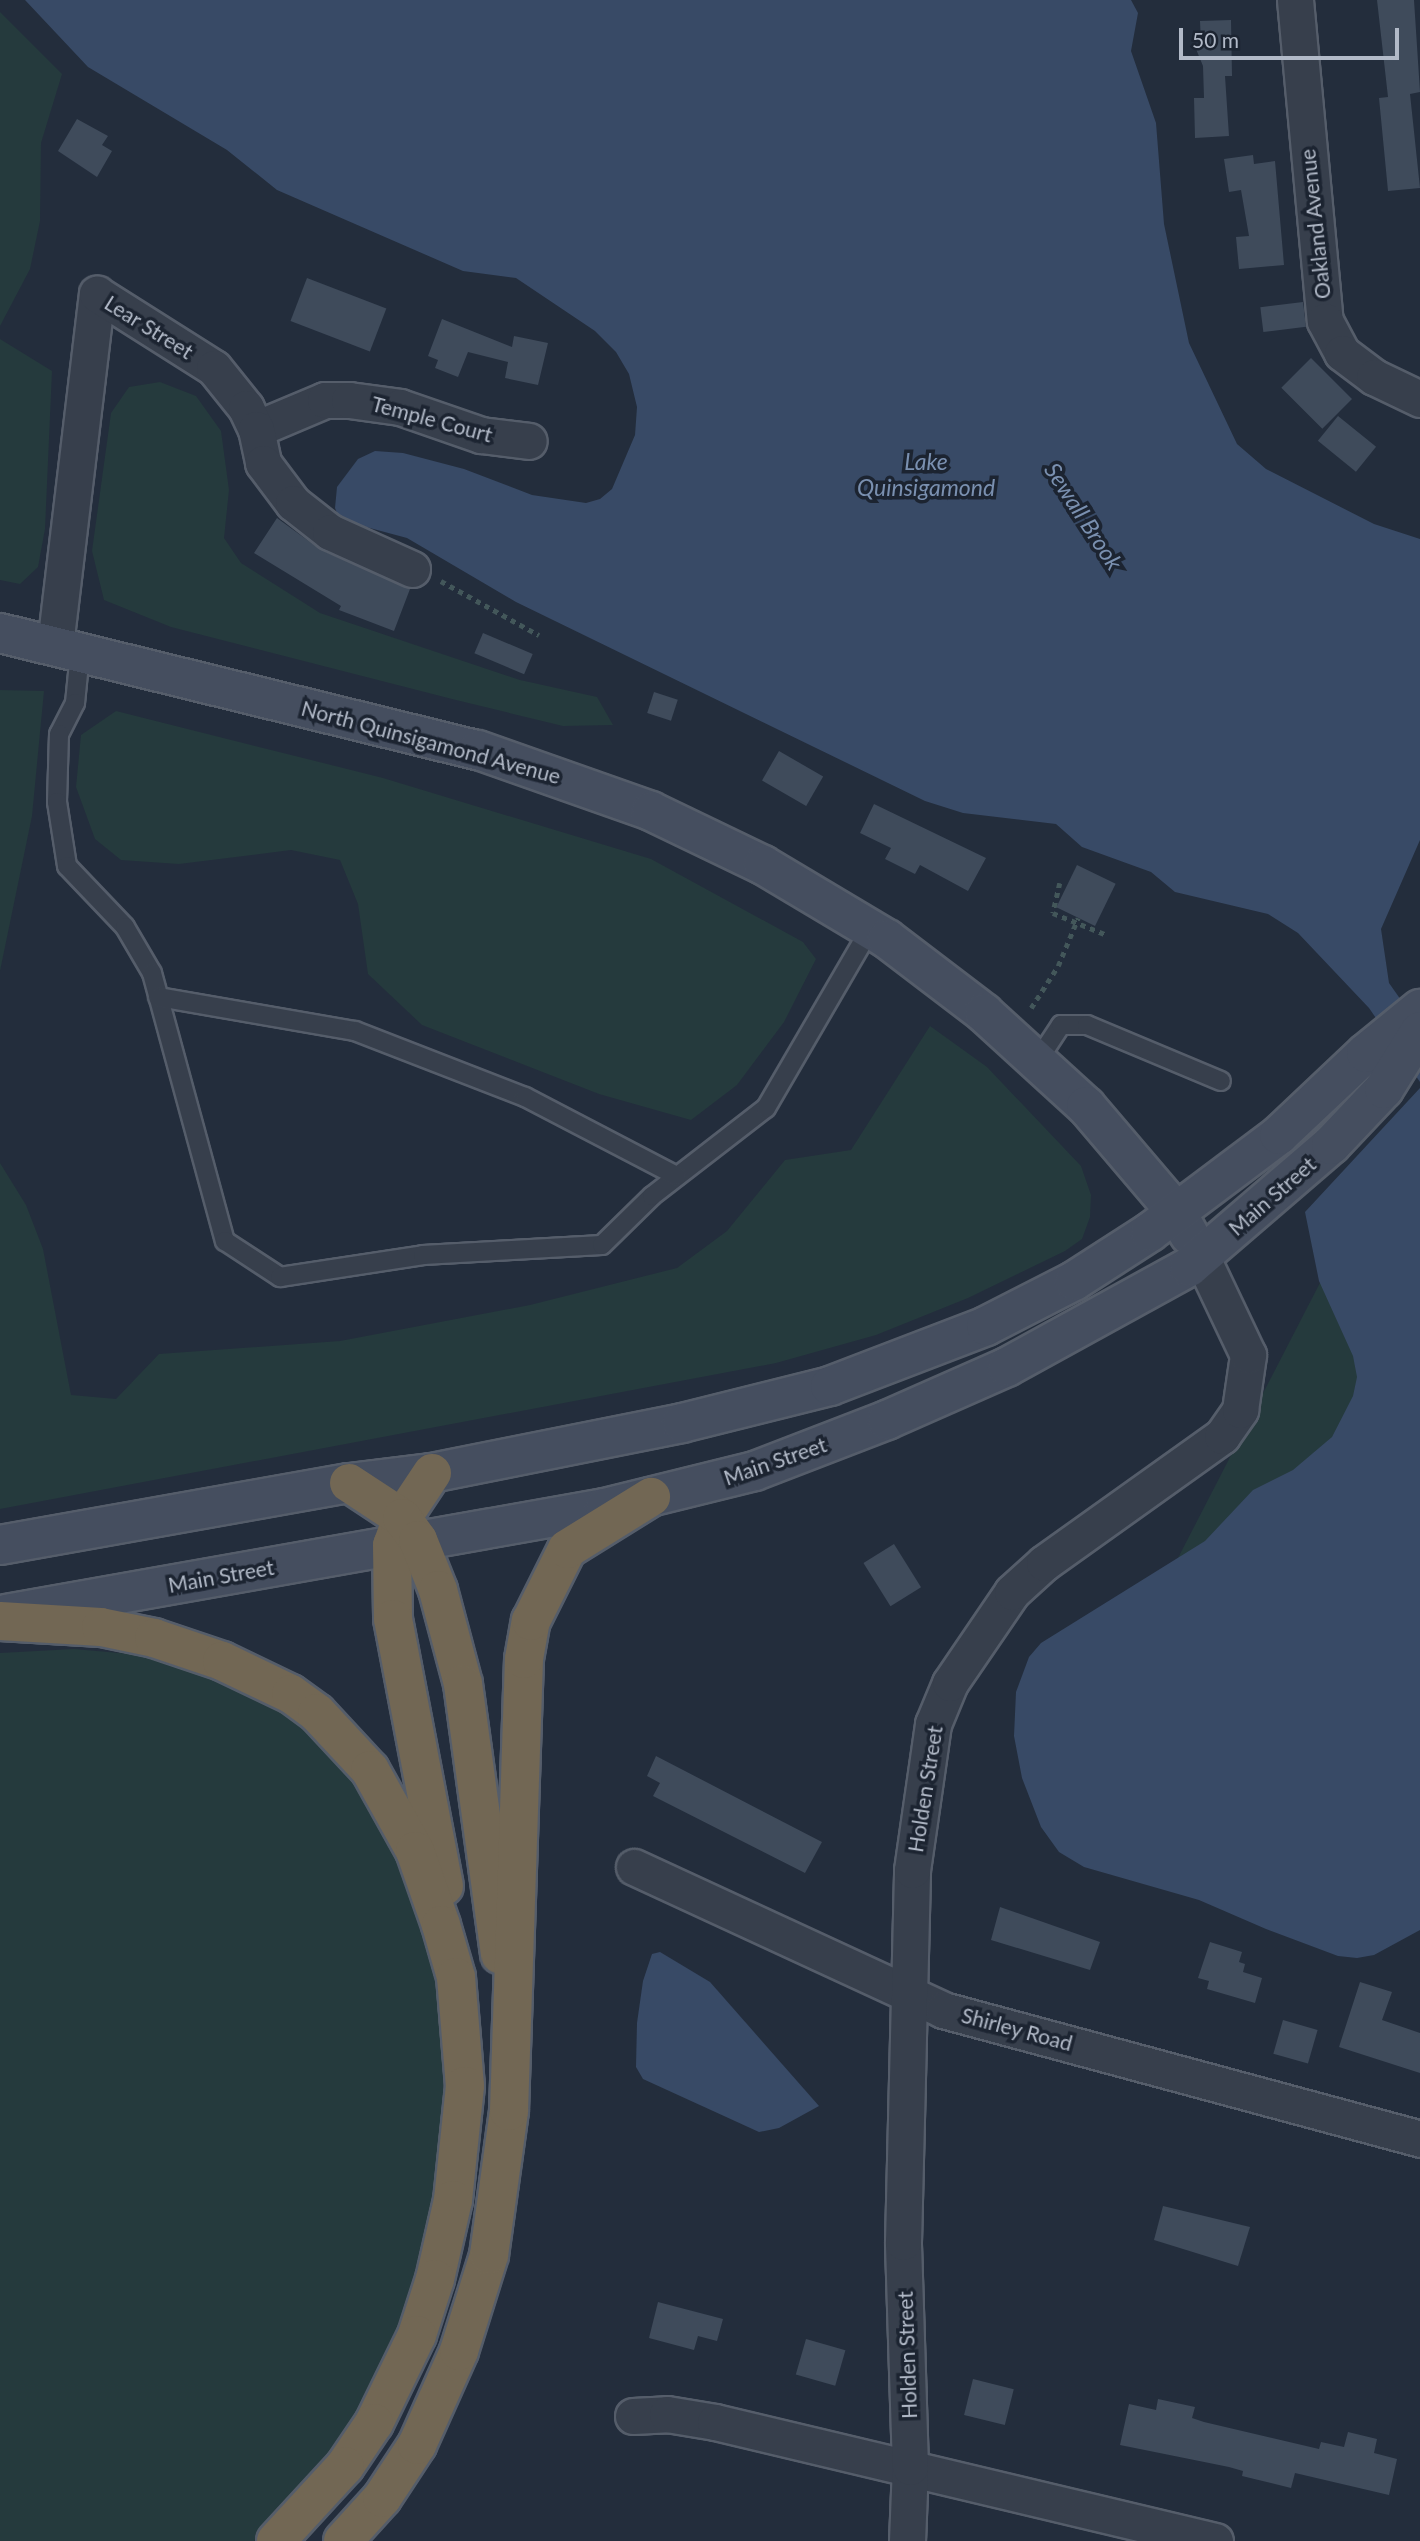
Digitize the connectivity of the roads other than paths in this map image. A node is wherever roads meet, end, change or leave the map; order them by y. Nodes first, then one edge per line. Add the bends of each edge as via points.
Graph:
1 (1295, 0) edge
2 (1420, 399) edge
3 (256, 429) junction
4 (529, 441) dead end
5 (412, 569) road end
6 (0, 633) edge
7 (68, 649) junction
8 (870, 929) junction
9 (158, 997) junction
10 (1420, 1009) edge
11 (1420, 1031) edge
12 (1038, 1060) junction
13 (1221, 1081) dead end
14 (677, 1177) junction
15 (1177, 1213) junction
16 (1201, 1256) junction
17 (432, 1473) junction
18 (349, 1483) junction
19 (651, 1497) junction
20 (404, 1534) junction
21 (0, 1545) edge
22 (0, 1615) edge
23 (0, 1620) edge
24 (634, 1867) dead end
25 (456, 1977) junction
26 (910, 1994) junction
27 (510, 2060) junction
28 (1420, 2139) edge
29 (633, 2416) dead end
30 (910, 2468) junction
31 (276, 2541) edge
32 (343, 2541) edge
33 (907, 2541) edge
34 (1215, 2541) edge

1 - 2 street, Oakland Avenue via 1325,321 1342,353 1374,377
3 - 4 street, Temple Court via 325,400 349,400 400,407 481,435
3 - 5 street, Lear Street via 263,463 293,503 330,532
3 - 7 street, Lear Street via 214,368 97,294
6 - 7 main road, North Quinsigamond Avenue
7 - 8 main road, North Quinsigamond Avenue via 424,736 563,777 763,865
7 - 9 lane via 75,703 59,734 57,802 67,866 125,927 152,973
8 - 12 main road, North Quinsigamond Avenue via 931,970
8 - 14 lane via 766,1108
9 - 14 lane via 355,1031 525,1097
9 - 14 lane via 225,1241 280,1278 422,1255 602,1245
10 - 15 main road, Main Street via 1279,1135
11 - 16 main road, Main Street via 1384,1090 1321,1154
12 - 13 lane via 1061,1025 1087,1025
12 - 15 main road, North Quinsigamond Avenue via 1086,1106
15 - 16 main road, North Quinsigamond Avenue
15 - 17 main road, Main Street via 1074,1280 986,1326 830,1386 682,1423
16 - 19 main road, Main Street via 1154,1287 1007,1367 887,1420 755,1471
16 - 26 street, Holden Street via 1248,1355 1240,1410 1222,1436 1044,1563 1013,1592 950,1683 933,1724 912,1870
17 - 18 main road, Main Street
17 - 20 highway
18 - 20 highway
18 - 21 main road, Main Street
19 - 20 main road, Main Street
19 - 27 highway via 568,1549 531,1621 524,1659 521,1847
20 - 22 main road, Main Street
20 - 25 highway via 393,1619 435,1820
20 - 27 highway via 438,1590 463,1684 472,1778 505,1981
23 - 25 highway via 101,1627 154,1638 263,1679 317,1713 370,1770 391,1803 421,1865
24 - 26 street, Shirley Road
25 - 31 highway via 463,2099 453,2200 424,2313 374,2423 345,2466
26 - 28 street, Shirley Road via 943,2010
26 - 30 street, Holden Street via 903,2242
27 - 32 highway via 502,2174 474,2312 417,2445 382,2498
29 - 30 street via 667,2414 703,2420
30 - 33 street, Holden Street
30 - 34 street

